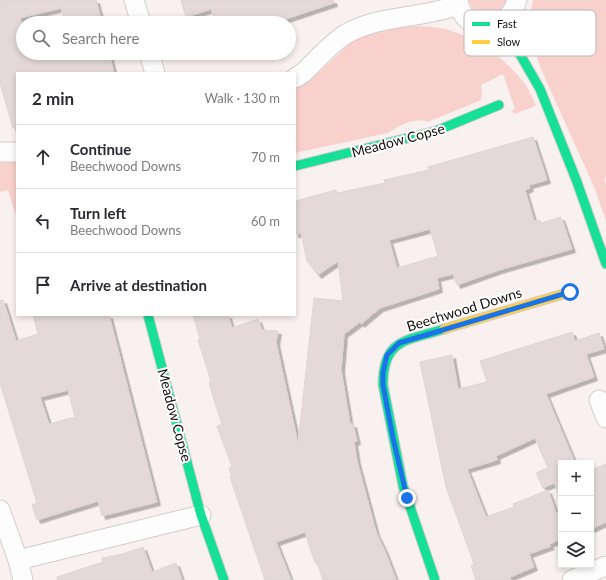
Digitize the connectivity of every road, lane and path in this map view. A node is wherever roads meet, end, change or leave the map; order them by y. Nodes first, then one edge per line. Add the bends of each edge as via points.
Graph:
1 (134, 0) edge
2 (517, 0) edge
3 (458, 2) edge
4 (513, 10) edge
5 (464, 13) edge
6 (139, 16) edge
7 (521, 56) edge
8 (151, 60) edge
9 (155, 72) edge
10 (296, 77) edge
11 (499, 105) dead end
12 (0, 152) edge
13 (16, 152) edge
14 (296, 166) edge
15 (606, 264) edge
16 (570, 292) dead end
17 (148, 316) edge
18 (599, 400) dead end
19 (606, 418) edge
20 (0, 510) edge
21 (201, 515) junction
22 (18, 560) junction
23 (606, 566) edge
24 (23, 580) edge
25 (224, 580) edge
26 (435, 580) edge
27 (572, 580) edge

1 - 6 street
2 - 4 street
3 - 5 street
3 - 10 street via 428,15 406,16 367,25 346,35
7 - 15 street via 540,89
8 - 9 street
11 - 14 street, Meadow Copse via 436,131
12 - 13 street
16 - 26 street, Beechwood Downs via 399,343 387,355 383,385 403,486
17 - 21 street, Meadow Copse
18 - 19 street
20 - 22 street
21 - 22 street
21 - 25 street, Meadow Copse
22 - 24 street
23 - 27 street

